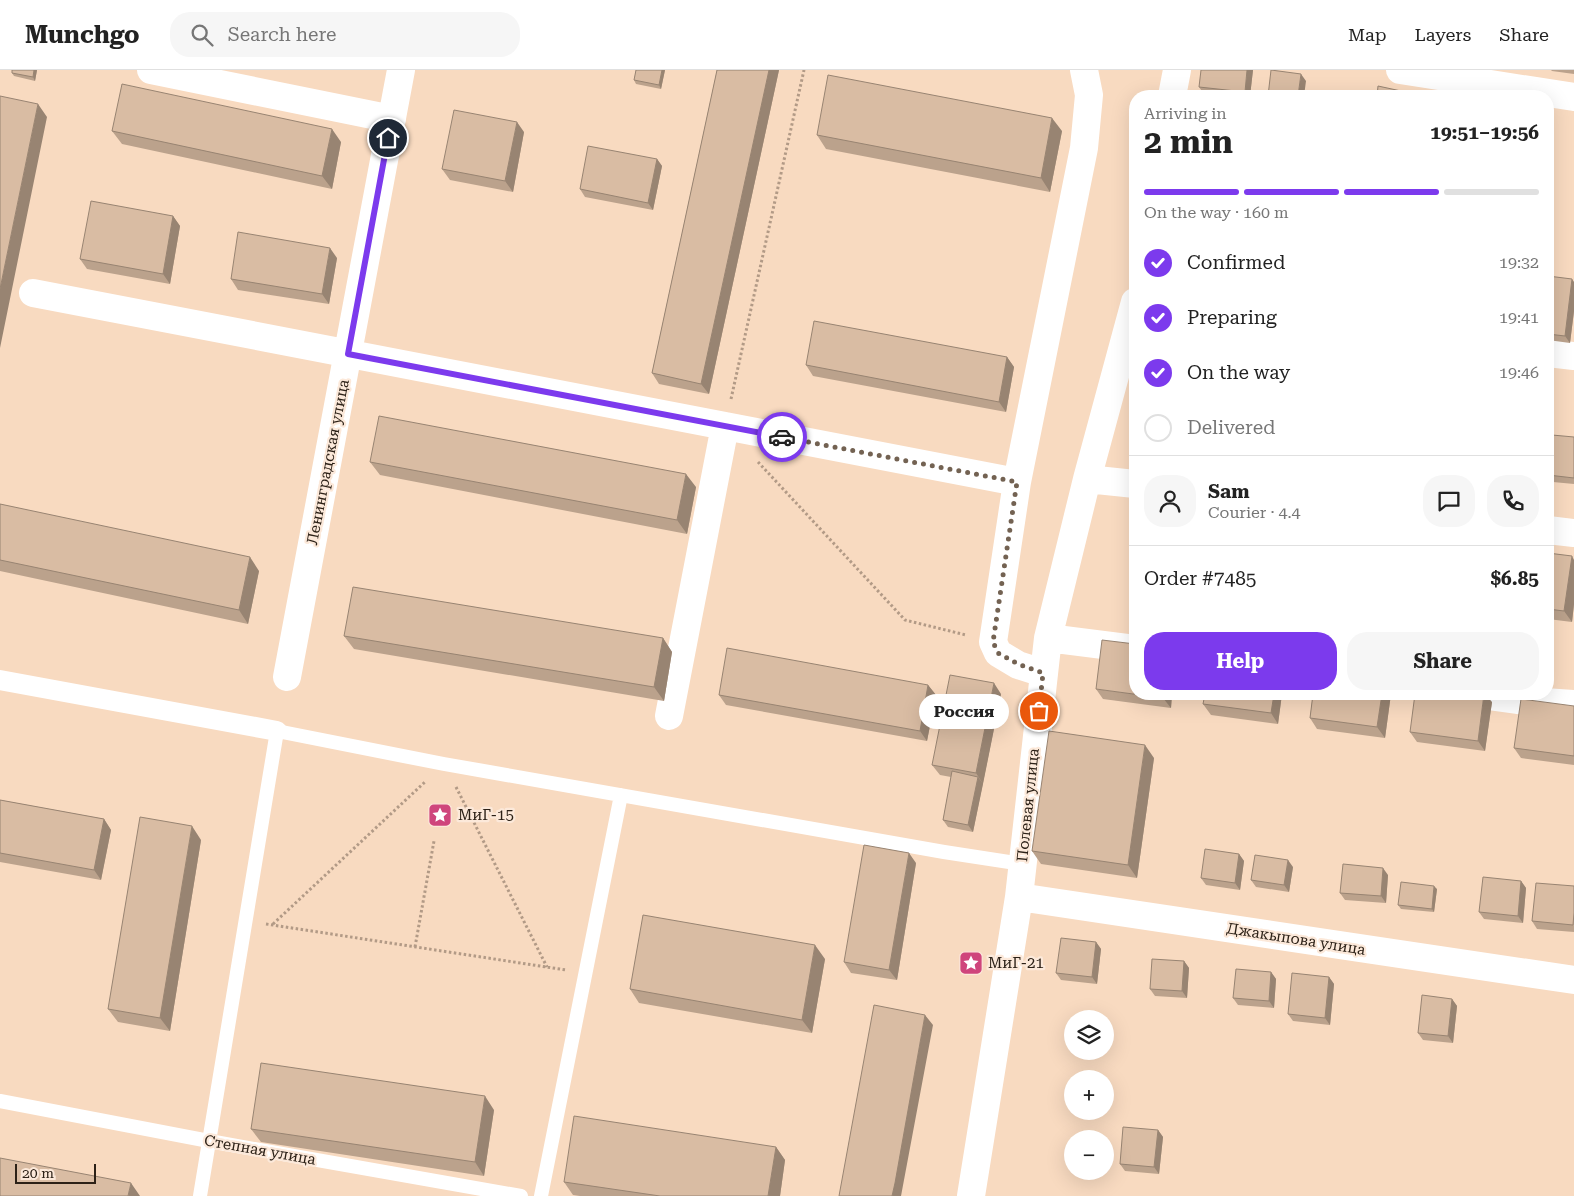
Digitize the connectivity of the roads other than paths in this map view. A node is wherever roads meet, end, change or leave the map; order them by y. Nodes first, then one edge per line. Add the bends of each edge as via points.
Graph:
1 (151, 70) edge
2 (401, 70) edge
3 (1084, 70) edge
4 (1177, 70) edge
5 (1400, 70) edge
6 (1173, 90) edge
7 (1529, 90) edge
8 (1554, 94) edge
9 (1574, 97) edge
10 (392, 119) junction
11 (33, 293) dead end
12 (1129, 324) edge
13 (348, 354) junction
14 (1554, 354) edge
15 (1574, 356) edge
16 (725, 426) junction
17 (1087, 479) junction
18 (1017, 482) junction
19 (1129, 483) edge
20 (1554, 531) edge
21 (1574, 533) edge
22 (1048, 638) junction
23 (1129, 648) edge
24 (1043, 673) junction
25 (287, 676) dead end
26 (0, 680) edge
27 (1517, 700) edge
28 (1574, 704) edge
29 (669, 716) dead end
30 (277, 730) junction
31 (621, 795) junction
32 (1022, 864) junction
33 (1019, 897) junction
34 (1574, 980) edge
35 (0, 1101) edge
36 (209, 1141) junction
37 (200, 1196) edge
38 (521, 1196) edge
39 (541, 1196) edge
40 (970, 1196) edge

1 - 10 street
2 - 10 street, Ленинградская улица
3 - 18 street via 1089,95 1084,148
4 - 6 street
5 - 7 street
8 - 9 street
10 - 13 street, Ленинградская улица
11 - 13 street
12 - 17 street, Полевая улица
13 - 16 street
13 - 25 street, Ленинградская улица
14 - 15 street
16 - 18 street
16 - 29 street
17 - 19 street
17 - 22 street, Полевая улица
18 - 24 street via 993,642 998,653
20 - 21 street
22 - 23 street
22 - 24 street, Полевая улица
24 - 32 street, Полевая улица
26 - 30 street
27 - 28 street
30 - 31 lane
30 - 36 lane
31 - 32 lane
31 - 39 lane
32 - 33 street, Полевая улица
33 - 34 street, Джакыпова улица
33 - 40 street, Полевая улица
35 - 36 lane, Степная улица
36 - 37 lane
36 - 38 lane, Степная улица

